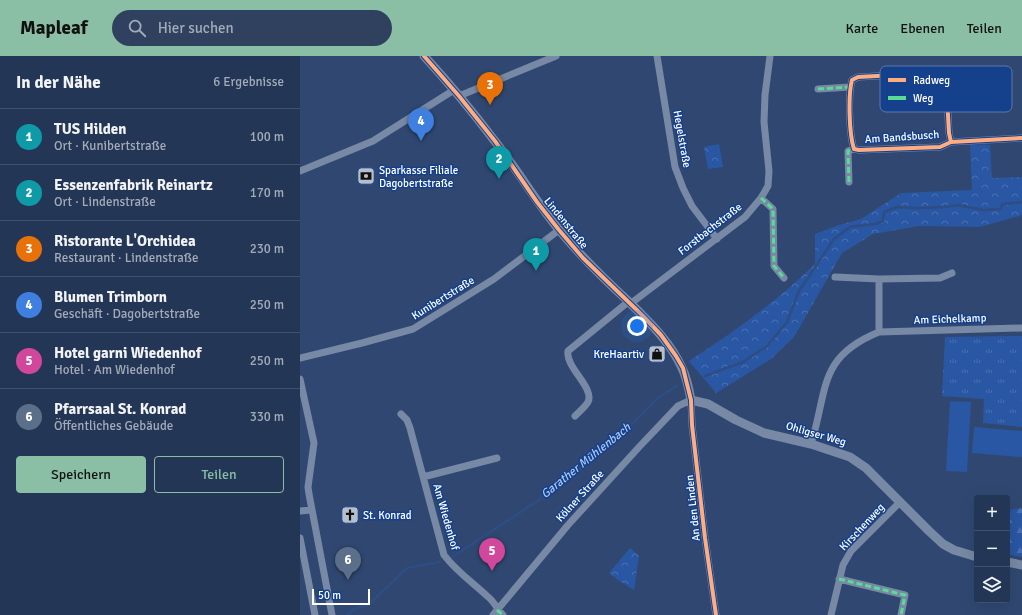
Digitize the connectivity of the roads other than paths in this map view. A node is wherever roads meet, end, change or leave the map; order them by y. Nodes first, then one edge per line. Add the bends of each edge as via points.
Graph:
1 (424, 56) edge
2 (556, 56) edge
3 (657, 56) edge
4 (770, 56) edge
5 (880, 76) edge
6 (850, 87) junction
7 (818, 89) dead end
8 (457, 93) junction
9 (948, 112) edge
10 (1022, 138) edge
11 (951, 142) junction
12 (854, 149) junction
13 (300, 171) edge
14 (849, 182) dead end
15 (761, 198) junction
16 (559, 230) junction
17 (717, 239) junction
18 (952, 273) dead end
19 (835, 277) dead end
20 (784, 278) dead end
21 (879, 279) junction
22 (629, 303) junction
23 (1022, 328) edge
24 (879, 332) junction
25 (300, 358) edge
26 (300, 380) edge
27 (691, 400) junction
28 (400, 414) dead end
29 (575, 416) dead end
30 (811, 444) junction
31 (497, 458) dead end
32 (423, 477) junction
33 (900, 502) junction
34 (311, 510) junction
35 (300, 512) edge
36 (300, 538) edge
37 (974, 555) edge
38 (1010, 563) edge
39 (1022, 565) edge
40 (839, 578) junction
41 (495, 612) edge
42 (316, 615) edge
43 (332, 615) edge
44 (503, 615) edge
45 (716, 615) edge
46 (830, 615) edge
47 (901, 615) edge

1 - 8 street, Lindenstraße
2 - 8 street
3 - 17 street, Hegelstraße via 678,178 692,206
4 - 15 street, Forstbachstraße via 764,122 769,171 768,186
5 - 6 street, Am Bandsbusch via 858,77 852,80
6 - 7 street
6 - 12 street, Am Bandsbusch
8 - 13 street via 373,141
8 - 16 street, Lindenstraße
9 - 11 street, Am Bandsbusch
10 - 11 street, Am Bandsbusch
11 - 12 street, Am Bandsbusch via 940,147
12 - 14 street, Am Bandsbusch via 848,151
15 - 17 street, Forstbachstraße via 745,217
15 - 20 street via 773,209 774,266
16 - 22 street, Lindenstraße via 583,258
16 - 25 street, Kunibertstraße via 494,279 413,329
17 - 22 street, Forstbachstraße
18 - 21 street via 940,278
19 - 21 street
21 - 24 street
22 - 27 street, Lindenstraße via 661,335 676,356 686,376
22 - 29 street, Forstbachstraße via 568,351 569,359 589,393 588,402
23 - 24 street, Am Eichelkamp
24 - 30 street, Am Eichelkamp via 863,338 838,358 828,376
26 - 34 street via 314,443 308,487
27 - 30 street, Ohligser Weg via 708,404 764,433
27 - 41 street, Kölner Straße via 678,406 640,446 568,525
27 - 45 street, An den Linden via 705,538
28 - 32 street, Am Wiedenhof via 407,420 410,428
30 - 33 street, Ohligser Weg via 850,457 866,468
31 - 32 street
32 - 41 street, Am Wiedenhof via 444,555 489,597
33 - 37 street, Ohligser Weg via 943,544
33 - 40 street, Kirschenweg via 851,551
34 - 35 street
34 - 43 street
36 - 42 street
38 - 39 street
40 - 46 street, Kirschenweg
40 - 47 street via 905,595
41 - 44 street, Am Wiedenhof

